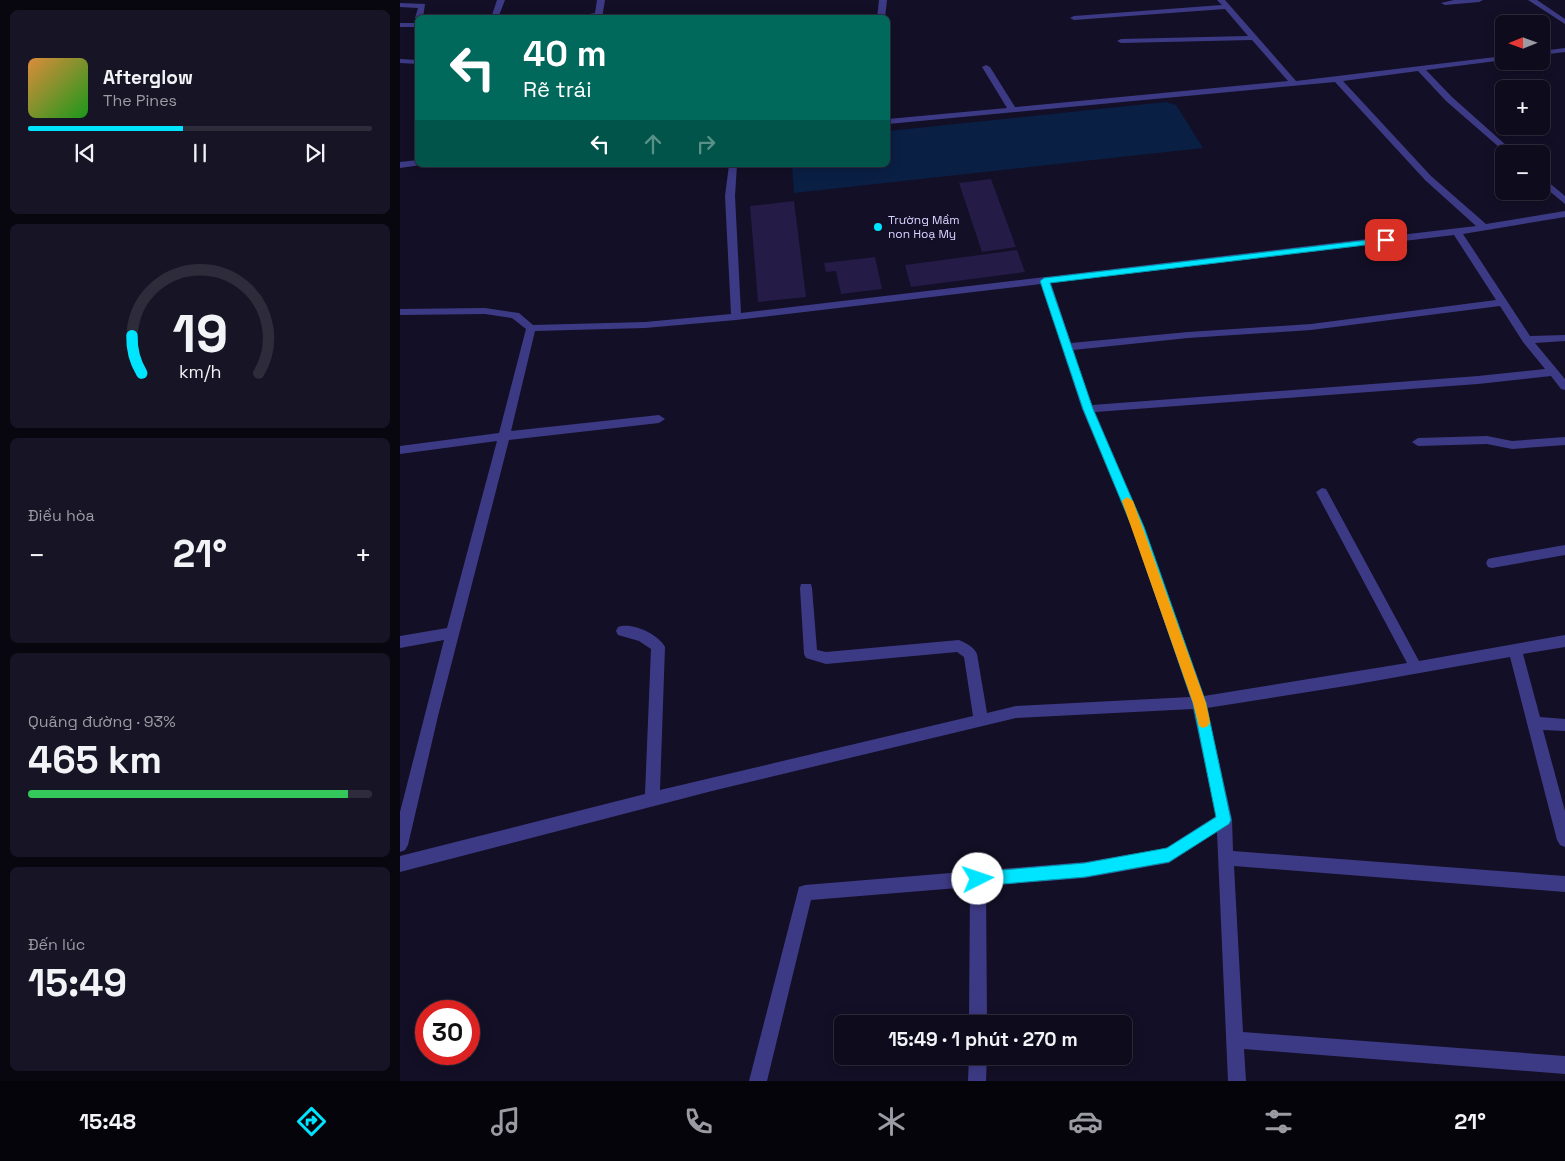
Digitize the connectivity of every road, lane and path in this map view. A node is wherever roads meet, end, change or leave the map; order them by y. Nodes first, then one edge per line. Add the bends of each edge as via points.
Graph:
1 (501, 0) edge
2 (601, 0) edge
3 (883, 0) edge
4 (1479, 0) edge
5 (1532, 0) edge
6 (1224, 3) edge
7 (1445, 4) dead end
8 (400, 5) edge
9 (420, 15) edge
10 (495, 15) edge
11 (598, 15) edge
12 (881, 15) edge
13 (1074, 18) dead end
14 (415, 22) edge
15 (1565, 22) edge
16 (400, 24) edge
17 (1254, 38) junction
18 (1121, 41) dead end
19 (1565, 50) edge
20 (1550, 52) edge
21 (1495, 59) edge
22 (402, 60) dead end
23 (415, 62) edge
24 (986, 67) dead end
25 (1420, 70) junction
26 (1337, 79) junction
27 (1294, 83) junction
28 (1012, 110) junction
29 (890, 122) edge
30 (1502, 145) edge
31 (415, 163) edge
32 (400, 165) edge
33 (733, 167) edge
34 (1550, 187) edge
35 (1565, 201) edge
36 (1565, 214) edge
37 (1483, 228) junction
38 (1456, 232) junction
39 (1044, 281) junction
40 (1502, 302) junction
41 (400, 312) edge
42 (736, 317) junction
43 (530, 328) junction
44 (1565, 338) edge
45 (1527, 340) junction
46 (1068, 348) junction
47 (1554, 372) junction
48 (1565, 386) edge
49 (1088, 409) junction
50 (659, 419) dead end
51 (504, 436) junction
52 (1565, 441) edge
53 (1418, 442) dead end
54 (400, 450) edge
55 (1322, 492) dead end
56 (1565, 550) edge
57 (1492, 563) dead end
58 (806, 588) dead end
59 (623, 631) dead end
60 (452, 633) junction
61 (1565, 641) edge
62 (400, 642) edge
63 (1515, 650) junction
64 (1416, 668) junction
65 (1199, 703) junction
66 (981, 720) junction
67 (1534, 723) junction
68 (1565, 725) edge
69 (652, 799) junction
70 (1224, 820) junction
71 (1565, 840) edge
72 (400, 845) edge
73 (1226, 858) junction
74 (400, 864) edge
75 (978, 879) junction
76 (1565, 884) edge
77 (978, 1015) edge
78 (1235, 1040) junction
79 (1565, 1064) edge
80 (978, 1065) edge
81 (758, 1081) edge
82 (977, 1081) edge
83 (1237, 1081) edge

1 - 10 street
2 - 11 street
3 - 12 street
4 - 7 street
5 - 15 street
6 - 13 street
6 - 17 street
8 - 9 street via 422,6
14 - 16 street
17 - 18 street
17 - 27 street
19 - 20 street
21 - 25 street
22 - 23 street
24 - 28 street
25 - 26 street
25 - 30 street
26 - 27 street
26 - 37 street via 1428,178
27 - 28 street
28 - 29 street
31 - 32 street
33 - 42 street via 730,196
34 - 35 street
36 - 37 street
37 - 38 street
38 - 39 street
38 - 40 street
39 - 42 street
39 - 46 street
40 - 45 street
40 - 46 street via 1311,327 1188,335
41 - 43 street via 485,311 516,315
42 - 43 street via 645,325
43 - 51 street
44 - 45 street
45 - 47 street
46 - 49 street
47 - 48 street
47 - 49 street
49 - 65 street via 1138,527
50 - 51 street
51 - 54 street
51 - 60 street
52 - 53 street via 1512,445 1488,440
55 - 64 street
56 - 57 street
58 - 66 street via 811,654 826,658 960,646 970,654
59 - 69 street via 643,636 658,647
60 - 62 street
60 - 72 street
61 - 63 street
63 - 64 street
63 - 67 street
64 - 65 street
65 - 66 street via 1016,712
65 - 70 street
66 - 69 street
67 - 68 street
67 - 71 street
69 - 74 street
70 - 73 street
70 - 75 street via 1169,855 1085,870
73 - 76 street
73 - 78 street
75 - 77 street
75 - 81 street via 805,893
78 - 79 street
78 - 83 street
80 - 82 street

